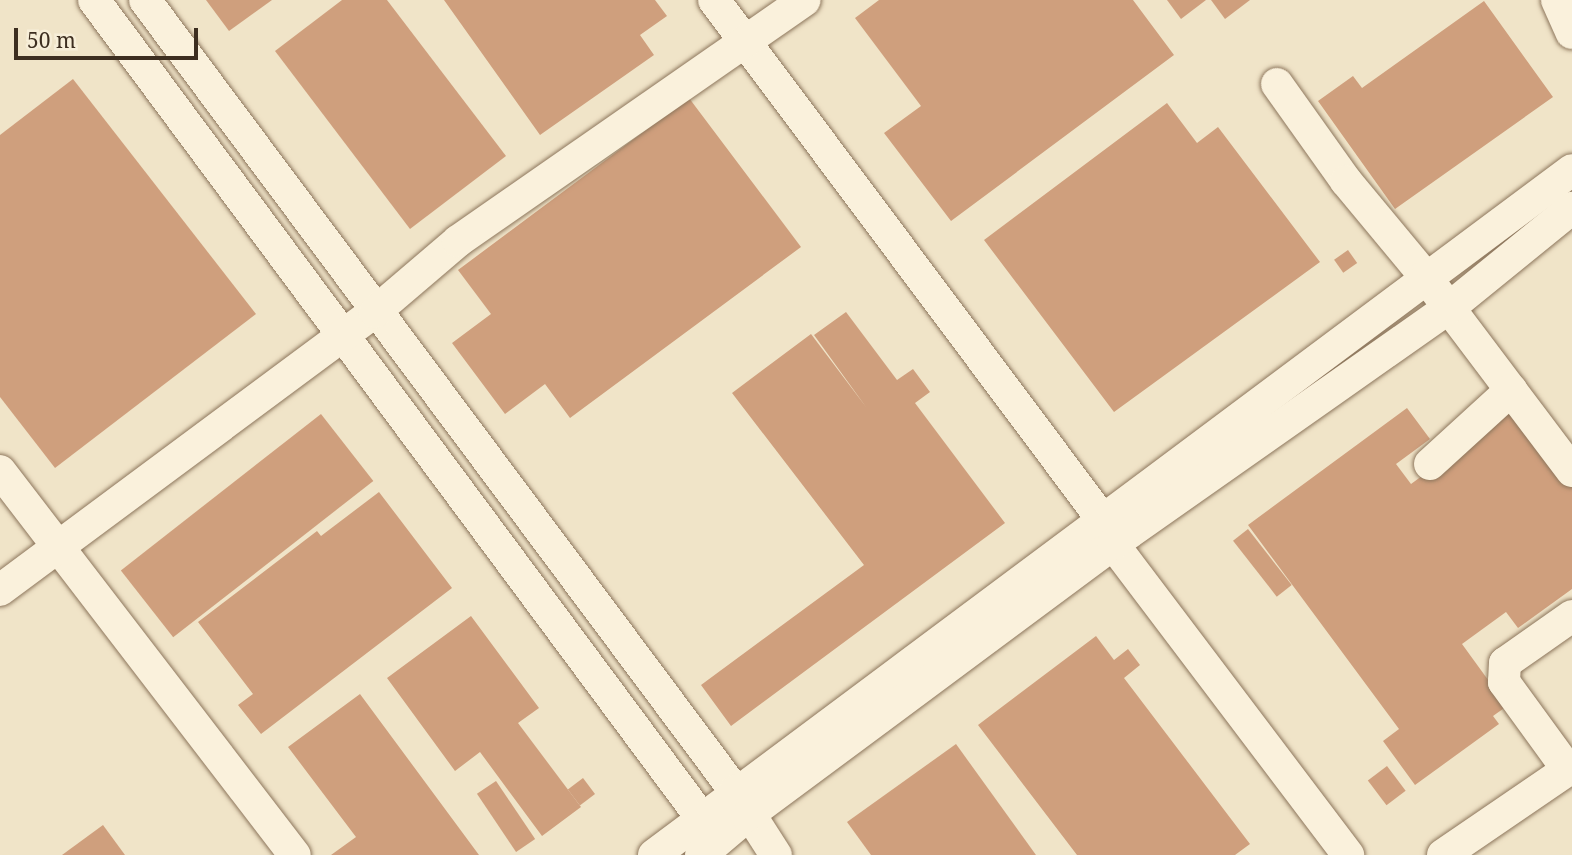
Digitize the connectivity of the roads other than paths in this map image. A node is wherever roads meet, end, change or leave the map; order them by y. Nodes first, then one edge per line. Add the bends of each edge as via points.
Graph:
1 (94, 0) edge
2 (145, 0) edge
3 (714, 0) edge
4 (805, 0) edge
5 (1557, 0) edge
6 (1572, 33) edge
7 (746, 43) junction
8 (1277, 84) dead end
9 (1572, 170) edge
10 (1572, 208) edge
11 (1425, 276) junction
12 (1449, 308) junction
13 (375, 312) junction
14 (341, 336) junction
15 (1511, 390) junction
16 (1430, 464) dead end
17 (0, 471) edge
18 (1572, 471) edge
19 (1108, 531) junction
20 (59, 546) junction
21 (0, 590) edge
22 (1572, 616) edge
23 (1570, 769) edge
24 (741, 803) junction
25 (711, 844) edge
26 (295, 855) edge
27 (654, 855) edge
28 (776, 855) edge
29 (1348, 855) edge
30 (1443, 855) edge

1 - 14 street
2 - 13 street
3 - 7 street
4 - 7 street
5 - 6 street
7 - 13 street via 458,241
7 - 19 street
8 - 11 street via 1346,181
9 - 11 street
10 - 12 street
11 - 12 street
11 - 19 street
12 - 15 street
12 - 19 street
13 - 14 street
13 - 24 street
14 - 20 street
14 - 25 street
15 - 16 street
15 - 18 street
17 - 20 street
19 - 24 street
19 - 29 street
20 - 21 street
20 - 26 street
22 - 23 street via 1505,663 1504,682
23 - 30 street
24 - 25 street
24 - 28 street
25 - 27 street

